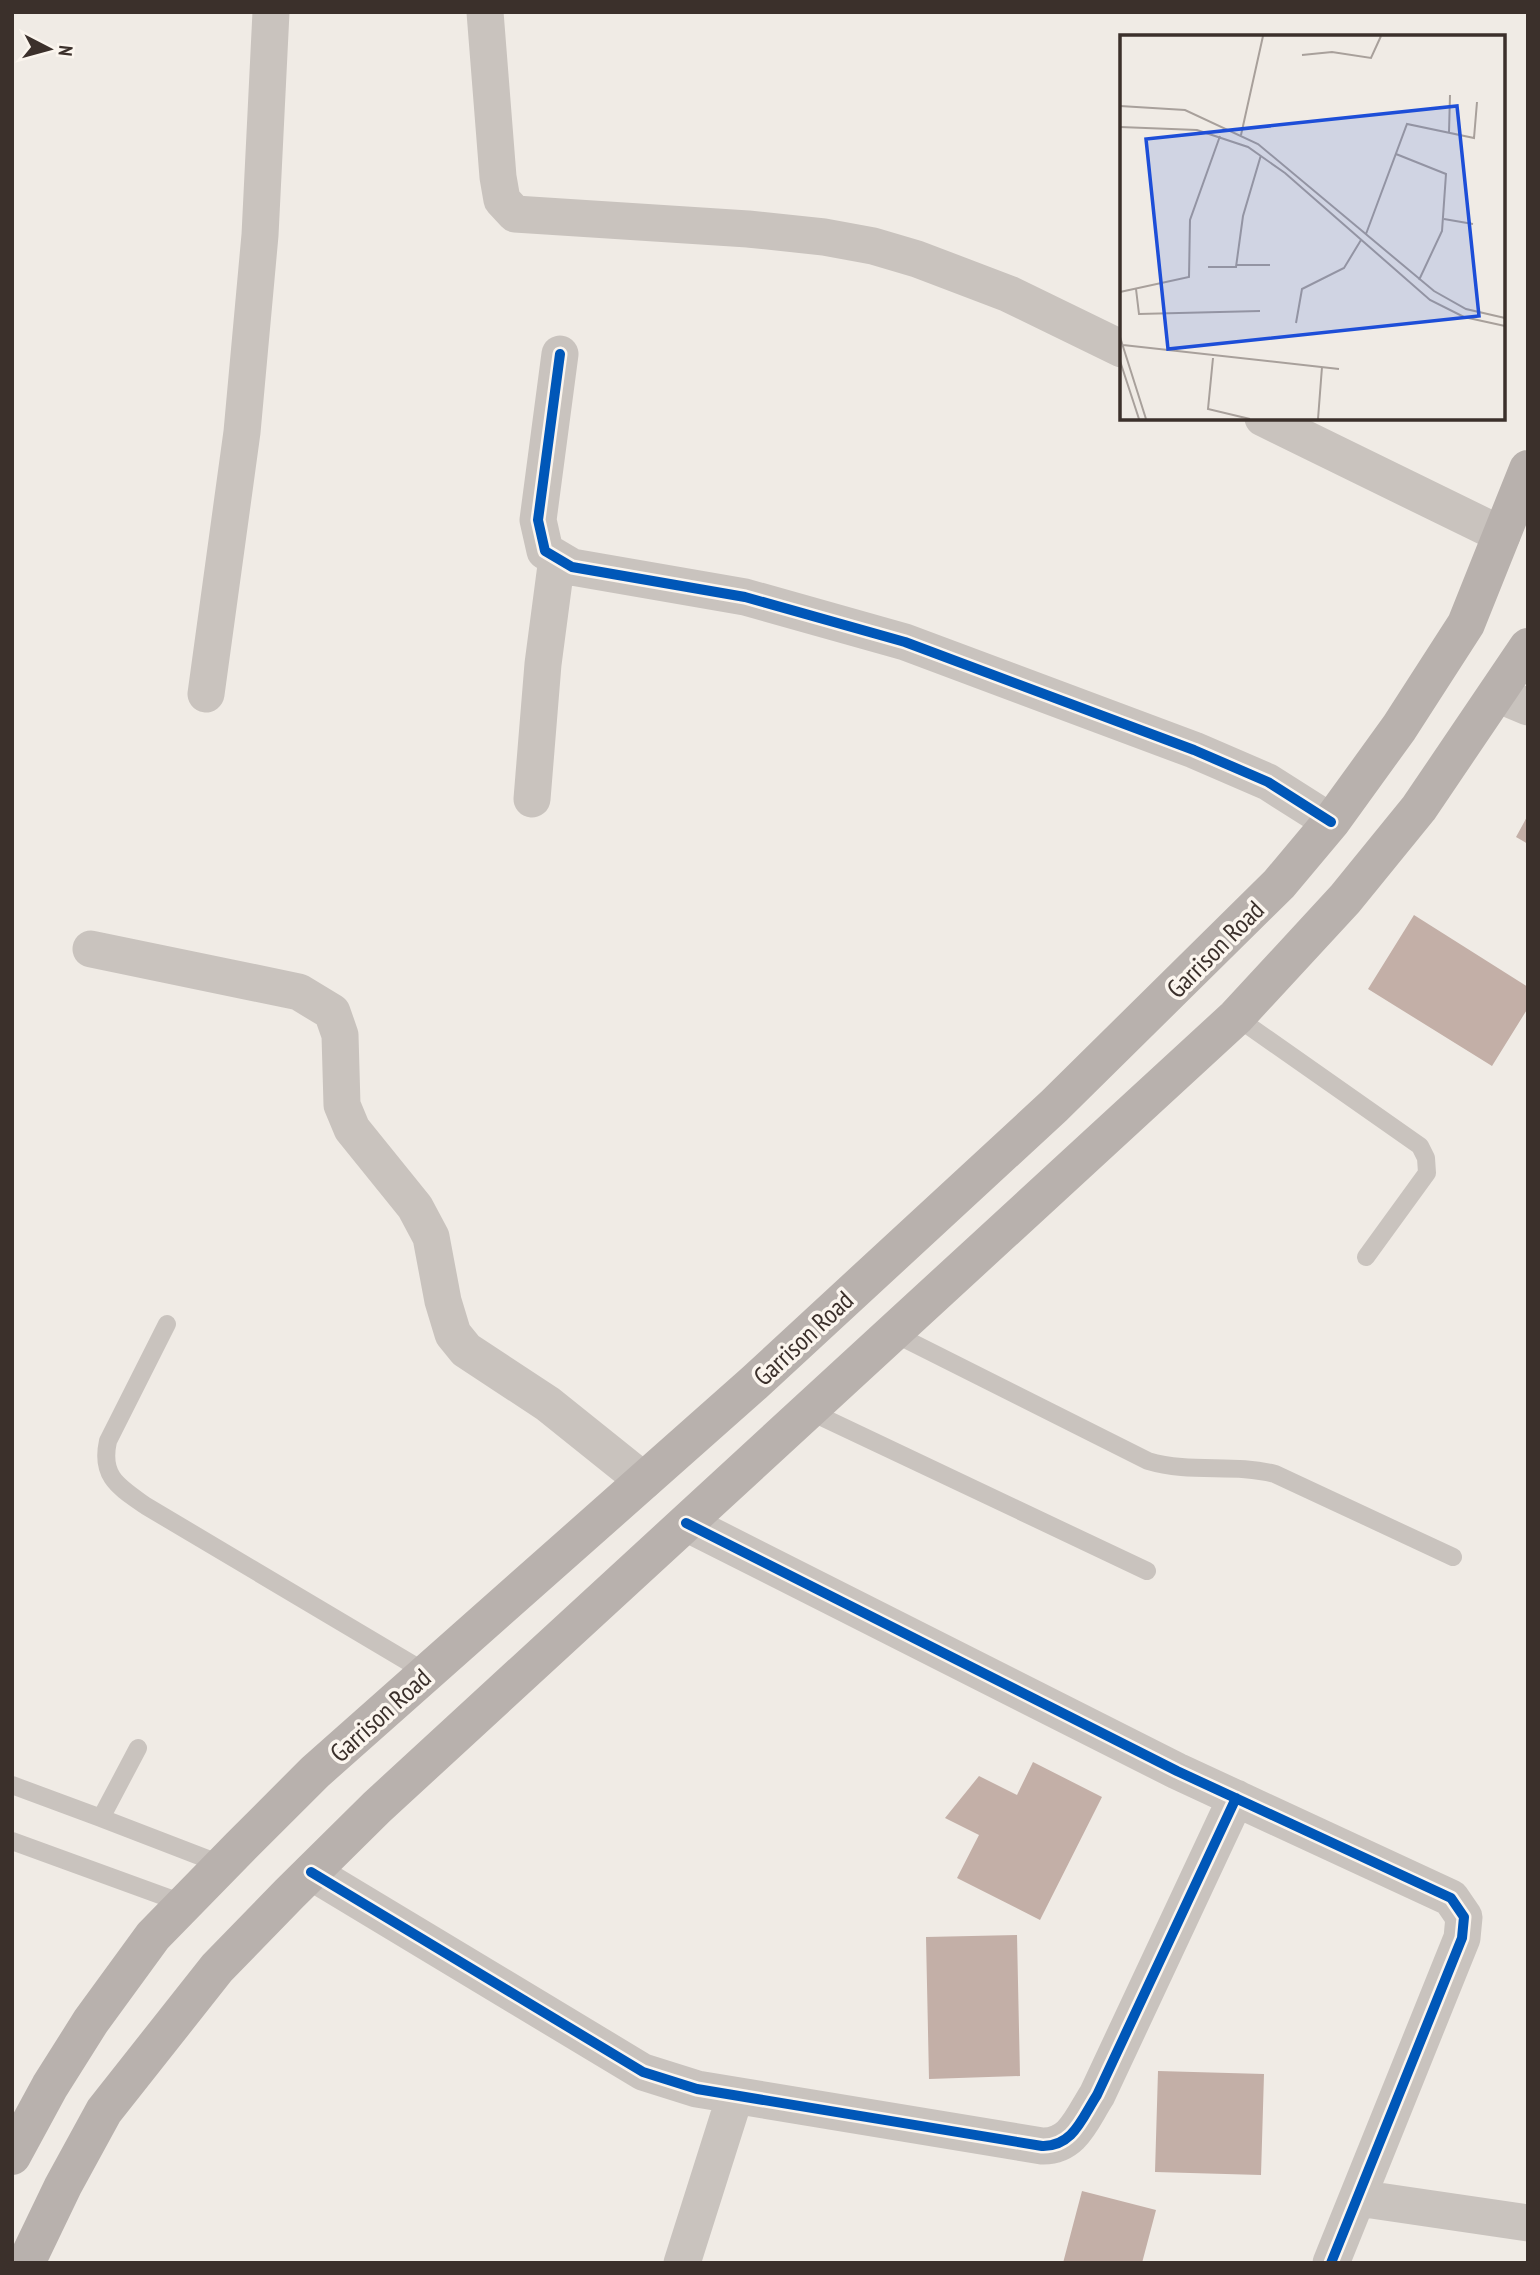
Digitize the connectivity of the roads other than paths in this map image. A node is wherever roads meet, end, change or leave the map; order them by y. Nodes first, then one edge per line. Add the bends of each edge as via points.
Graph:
1 (271, 12) edge
2 (485, 12) edge
3 (1120, 348) edge
4 (560, 354) dead end
5 (1267, 420) edge
6 (1528, 469) edge
7 (1502, 535) junction
8 (557, 558) junction
9 (1528, 647) edge
10 (206, 694) dead end
11 (1512, 700) edge
12 (532, 799) dead end
13 (1331, 822) junction
14 (91, 949) dead end
15 (1236, 1017) junction
16 (1366, 1257) dead end
17 (166, 1324) dead end
18 (891, 1332) junction
19 (807, 1410) junction
20 (644, 1482) junction
21 (685, 1523) junction
22 (1453, 1556) dead end
23 (1147, 1571) dead end
24 (427, 1673) junction
25 (138, 1748) dead end
26 (12, 1785) edge
27 (1236, 1798) junction
28 (101, 1818) junction
29 (12, 1841) edge
30 (223, 1865) junction
31 (311, 1872) junction
32 (186, 1904) junction
33 (735, 2096) junction
34 (12, 2156) edge
35 (1358, 2197) junction
36 (1528, 2222) edge
37 (26, 2263) edge
38 (682, 2263) edge
39 (1331, 2263) edge

1 - 10 street via 256,287 242,432
2 - 3 street via 500,191 515,214 748,229 873,246 1009,294
4 - 8 street via 538,520 545,551
5 - 7 street
6 - 7 main road, Garrison Road
7 - 13 main road, Garrison Road via 1466,624
8 - 12 street
8 - 13 street via 572,567 745,597 905,642 1194,750 1268,782
9 - 11 main road
11 - 15 main road via 1345,899
13 - 20 main road, Garrison Road via 1279,884 1073,1088
14 - 20 street via 299,992 332,1012 340,1035 342,1105 352,1129 415,1207 431,1237 453,1334 466,1350 548,1404
15 - 16 lane via 1420,1146 1427,1173
15 - 18 main road
17 - 24 lane via 108,1441 107,1468 116,1484
18 - 19 main road
18 - 22 lane via 1148,1461 1174,1468 1251,1468 1275,1474
19 - 21 main road
19 - 23 lane
20 - 24 main road, Garrison Road
21 - 27 street
21 - 31 main road
24 - 30 main road, Garrison Road via 315,1772
25 - 28 lane
26 - 28 lane
27 - 33 street via 1097,2095 1073,2134 1058,2145
27 - 35 street via 1451,1898 1464,1917 1462,1938
28 - 30 lane
29 - 32 lane
30 - 32 main road, Garrison Road
31 - 33 street via 643,2072
31 - 37 main road via 217,1968 104,2111
32 - 34 main road, Garrison Road via 153,1937 92,2021
33 - 38 street
35 - 36 street
35 - 39 street

